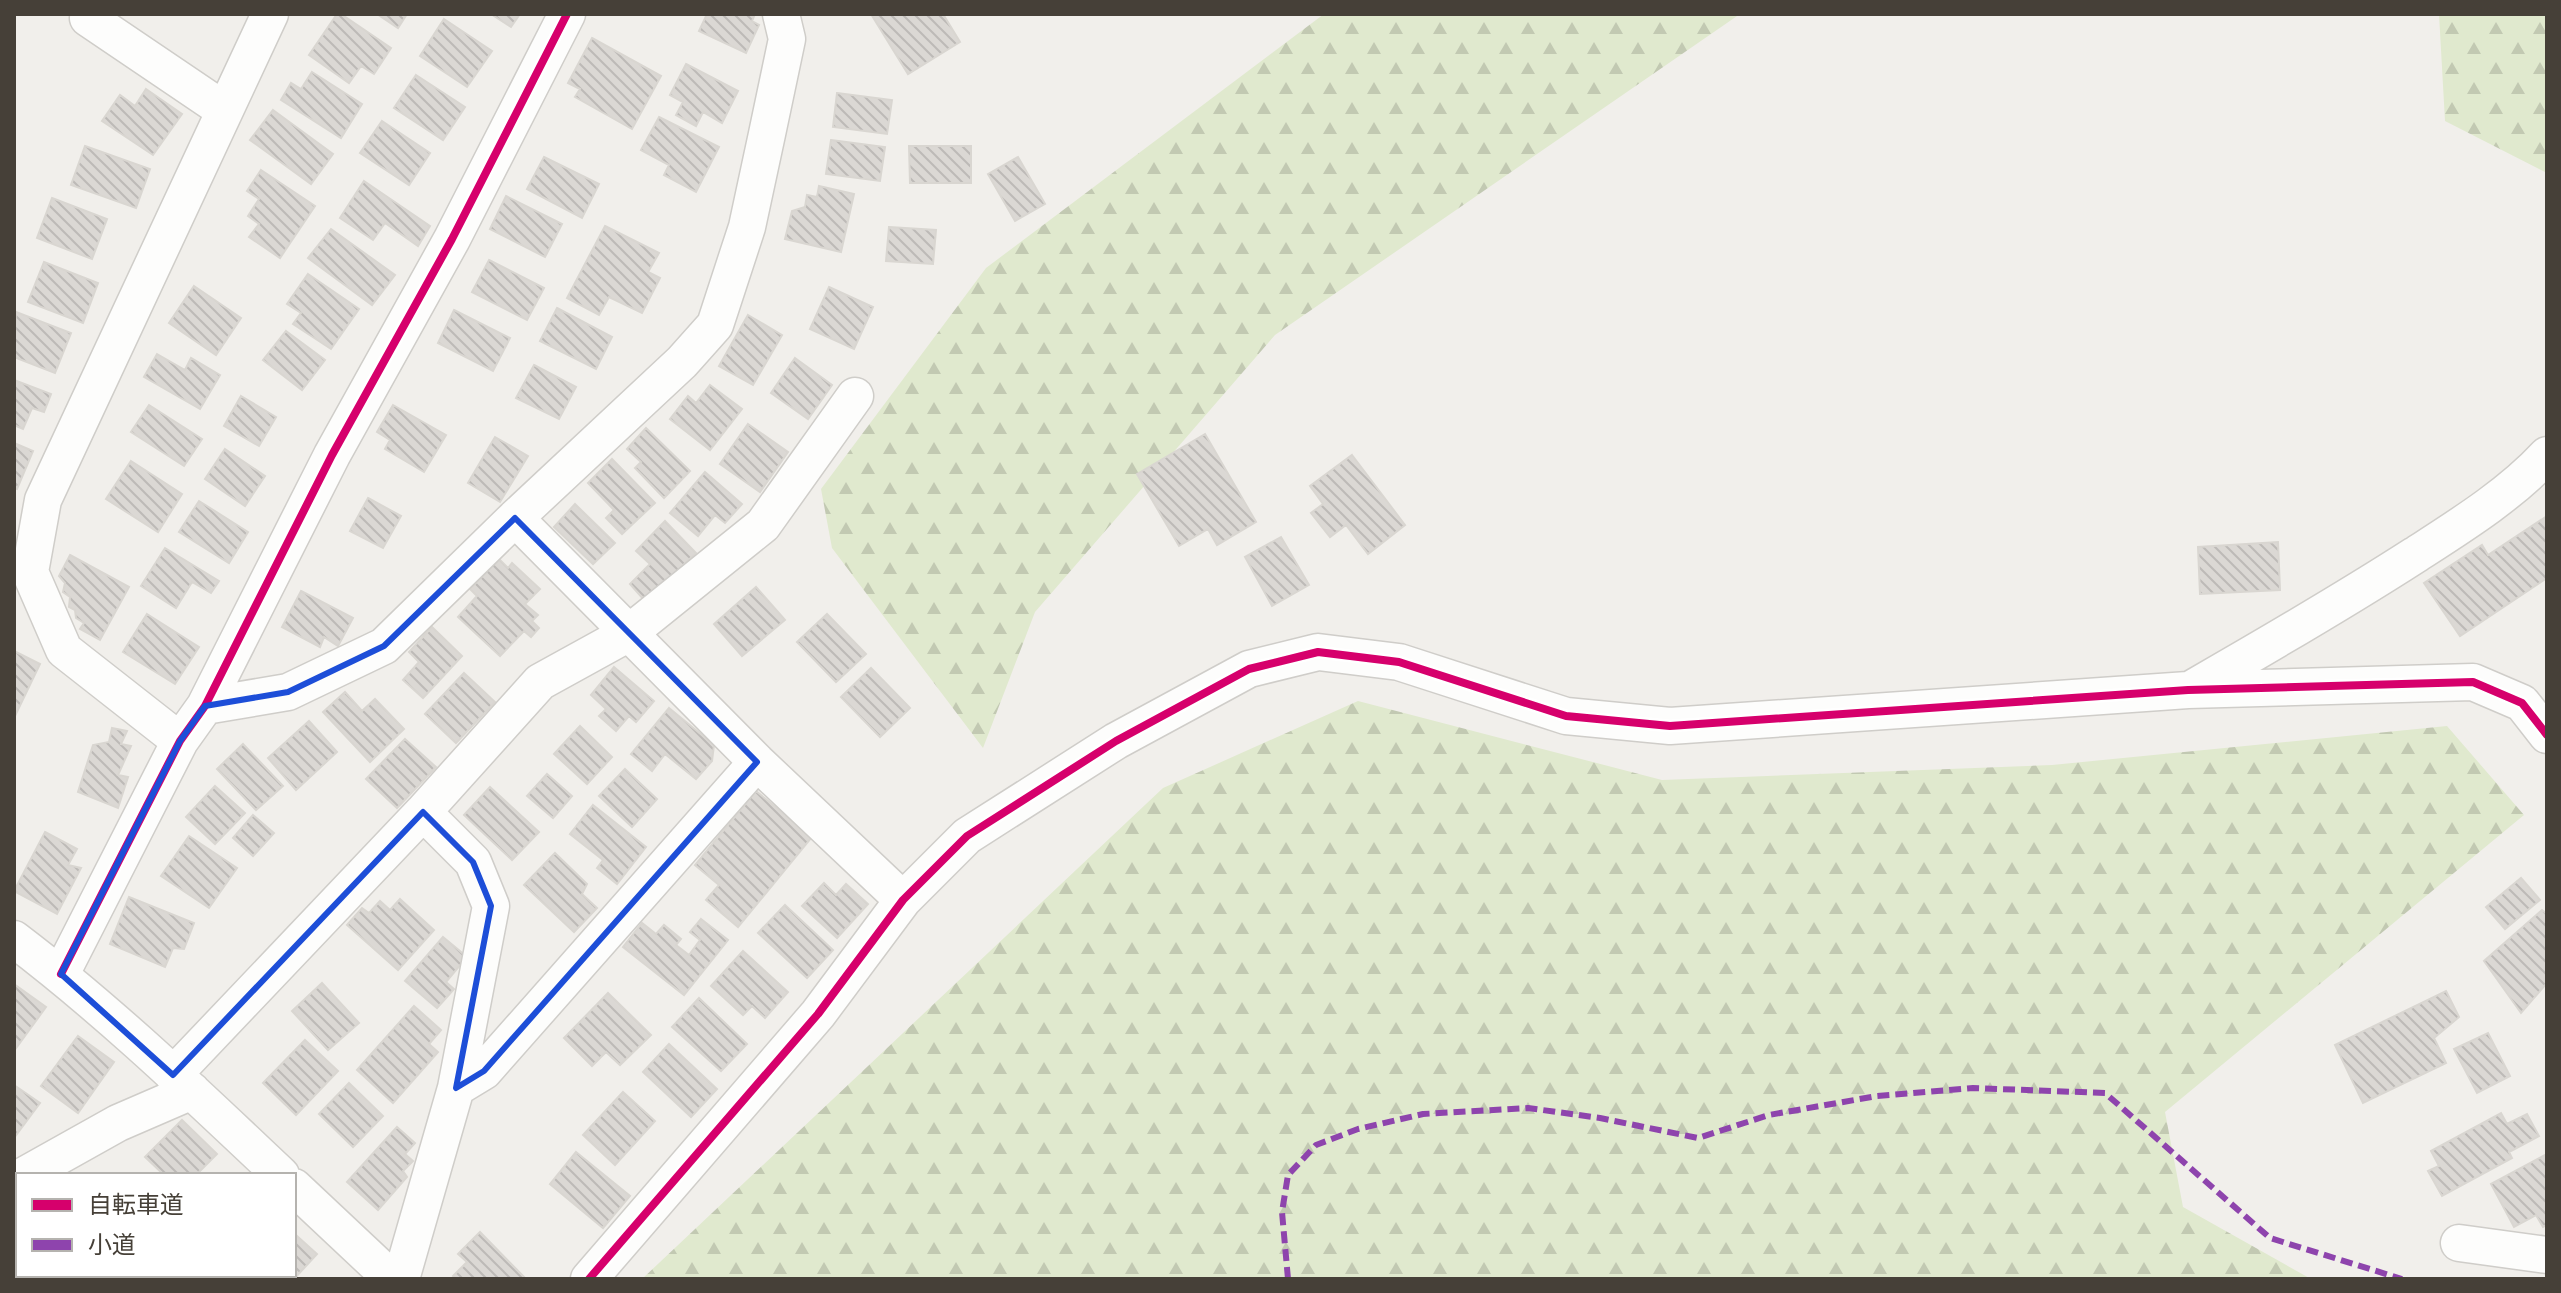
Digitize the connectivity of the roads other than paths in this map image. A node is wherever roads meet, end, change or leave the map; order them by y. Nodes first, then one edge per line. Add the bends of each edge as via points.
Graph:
1 (270, 14) edge
2 (567, 14) edge
3 (781, 14) edge
4 (88, 18) dead end
5 (224, 110) junction
6 (855, 396) dead end
7 (2547, 455) edge
8 (515, 518) junction
9 (629, 633) junction
10 (2188, 690) junction
11 (205, 706) junction
12 (2547, 735) edge
13 (180, 741) junction
14 (757, 762) junction
15 (423, 812) junction
16 (903, 900) junction
17 (14, 939) edge
18 (61, 974) junction
19 (183, 1083) junction
20 (456, 1088) junction
21 (29, 1173) edge
22 (279, 1173) edge
23 (296, 1189) edge
24 (2459, 1243) dead end
25 (2547, 1255) edge
26 (392, 1279) edge
27 (401, 1279) edge
28 (589, 1279) edge

1 - 5 street
2 - 11 street
3 - 8 street via 787,39 767,134 747,227 715,325
4 - 5 street
5 - 13 street via 43,500 30,572 64,650
6 - 9 street via 763,525
7 - 10 street via 2460,526 2324,613
8 - 9 street
8 - 11 street via 384,646 288,692
9 - 14 street
9 - 15 street via 540,682
10 - 12 street via 2473,682 2522,703
10 - 16 street via 1670,726 1566,716 1399,662 1318,652 1249,669 1103,749 967,836
11 - 13 street
13 - 18 street
14 - 16 street
14 - 20 street via 484,1071
15 - 19 street
15 - 20 street via 473,862 491,906
16 - 28 street via 818,1014
17 - 18 street
18 - 19 street
19 - 21 street
19 - 22 street
20 - 27 street
23 - 26 street
24 - 25 street

